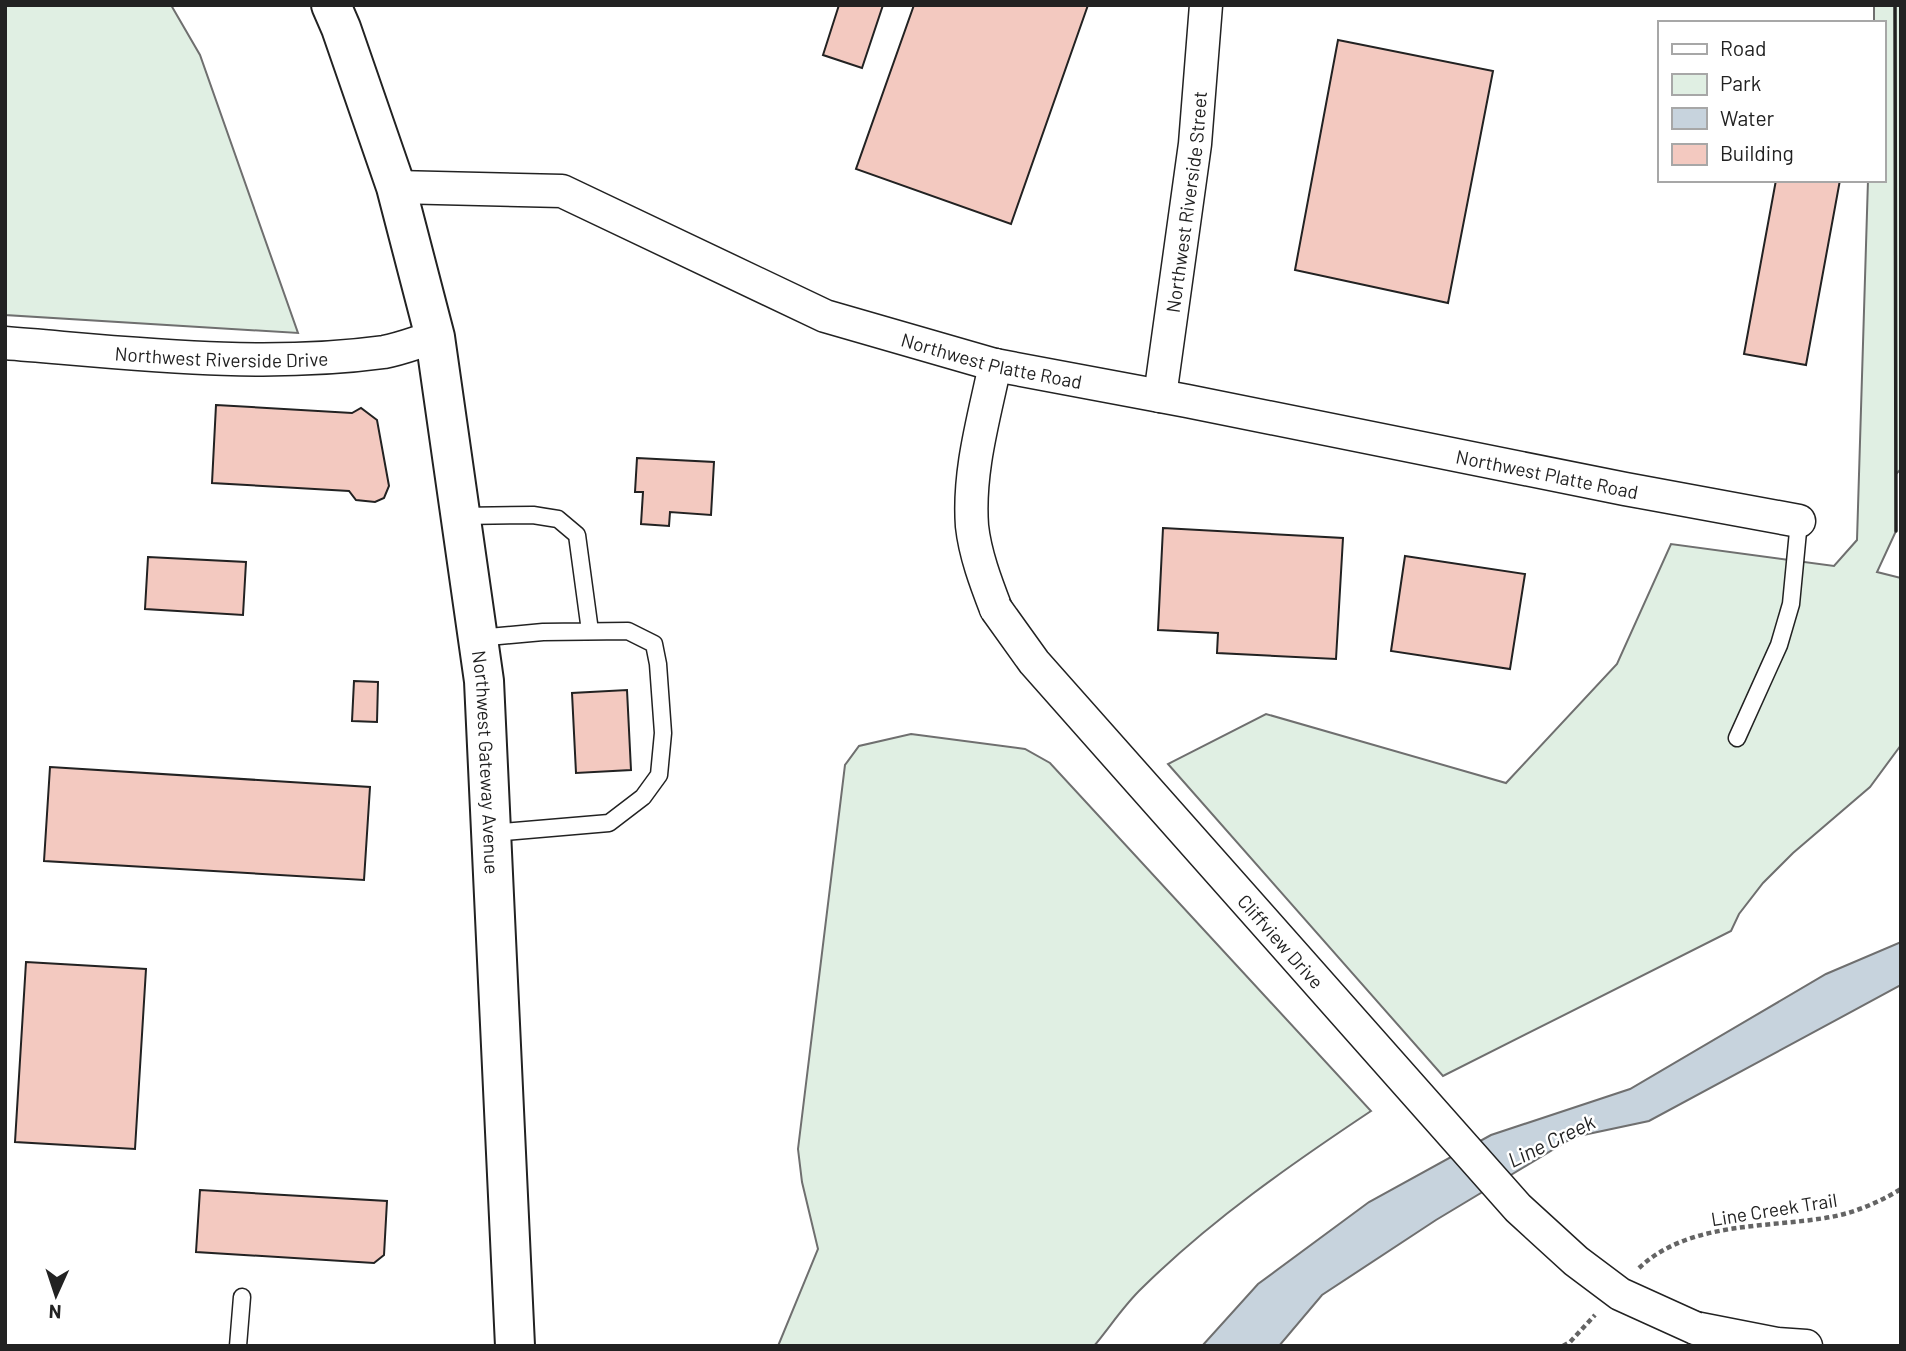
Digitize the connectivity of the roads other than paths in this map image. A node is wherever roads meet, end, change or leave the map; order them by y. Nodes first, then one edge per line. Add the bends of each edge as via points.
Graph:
1 (331, 5) edge
2 (1206, 5) edge
3 (396, 187) junction
4 (435, 337) junction
5 (5, 343) edge
6 (995, 365) junction
7 (1160, 396) junction
8 (460, 516) junction
9 (1799, 520) joint
10 (590, 631) junction
11 (478, 638) junction
12 (1737, 738) dead end
13 (492, 834) junction
14 (242, 1297) dead end
15 (238, 1346) edge
16 (515, 1346) edge
17 (1806, 1346) edge

1 - 3 main road
2 - 7 street, Northwest Riverside Street via 1195,144
3 - 4 main road, Northwest Gateway Avenue
3 - 6 street, Northwest Platte Road via 562,191 825,316
4 - 5 street, Northwest Riverside Drive via 386,352 210,359
4 - 8 main road, Northwest Gateway Avenue
6 - 7 street, Northwest Platte Road
6 - 17 street, Cliffview Drive, bridge via 973,465 972,527 996,609 1034,662 1518,1208 1576,1262 1620,1294 1695,1328
7 - 9 street, Northwest Platte Road
8 - 10 lane via 558,519 577,535
8 - 11 main road, Northwest Gateway Avenue
9 - 12 lane via 1791,604
10 - 11 lane
10 - 13 lane via 628,631 654,644 663,733 659,775 643,797 609,823
11 - 13 main road, Northwest Gateway Avenue
13 - 16 main road, Northwest Gateway Avenue
14 - 15 lane

